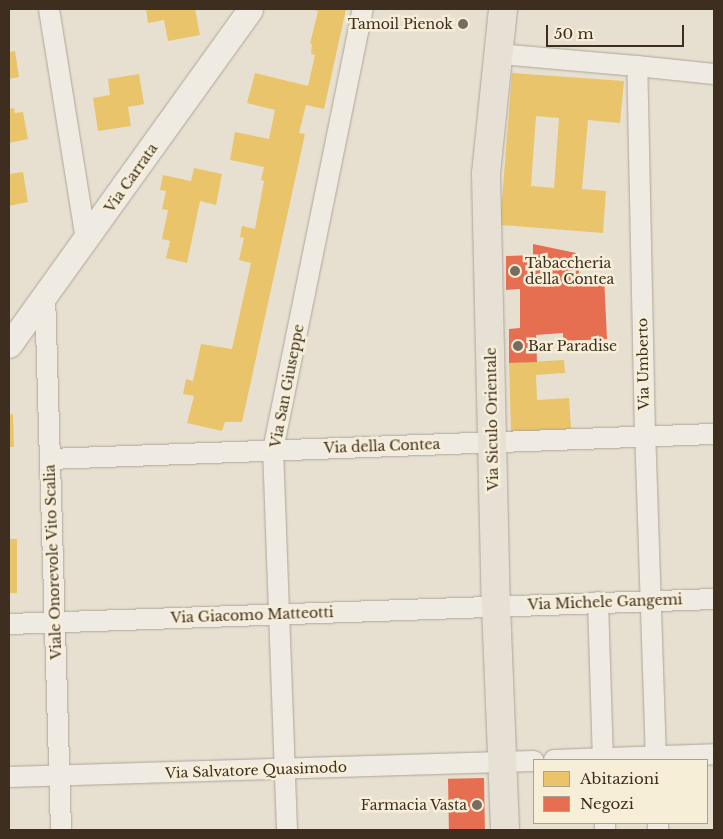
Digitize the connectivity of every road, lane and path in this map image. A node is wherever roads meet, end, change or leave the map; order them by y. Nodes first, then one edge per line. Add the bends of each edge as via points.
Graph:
1 (49, 9) edge
2 (250, 9) edge
3 (363, 9) edge
4 (502, 9) edge
5 (499, 54) junction
6 (637, 66) junction
7 (714, 74) edge
8 (86, 240) junction
9 (45, 294) junction
10 (9, 345) edge
11 (714, 434) edge
12 (645, 436) junction
13 (493, 441) junction
14 (273, 450) junction
15 (50, 459) junction
16 (714, 598) edge
17 (649, 600) junction
18 (598, 602) junction
19 (496, 605) junction
20 (279, 614) junction
21 (55, 622) junction
22 (9, 624) edge
23 (652, 753) edge
24 (714, 754) edge
25 (603, 759) edge
26 (533, 761) edge
27 (503, 762) junction
28 (285, 769) junction
29 (59, 775) junction
30 (9, 777) edge
31 (61, 830) edge
32 (287, 830) edge
33 (505, 830) edge

1 - 8 street
2 - 8 street, Via Carrata
3 - 14 street, Via San Giuseppe
4 - 5 main road, Via Siculo Orientale
5 - 6 street
5 - 13 main road, Via Siculo Orientale via 486,174
6 - 7 street
6 - 12 street, Via Umberto
8 - 9 street, Via Carrata
9 - 10 street, Via Carrata
9 - 15 street, Viale Onorevole Vito Scalia
11 - 12 street, Via della Contea
12 - 13 street, Via della Contea
12 - 17 street, Via Umberto
13 - 14 street, Via della Contea
13 - 19 main road, Via Siculo Orientale
14 - 15 street, Via della Contea
14 - 20 street, Via San Giuseppe
15 - 21 street, Viale Onorevole Vito Scalia
16 - 17 street, Via Michele Gangemi
17 - 18 street, Via Michele Gangemi
17 - 23 street, Via Umberto
18 - 19 street, Via Michele Gangemi
18 - 25 street
19 - 20 street, Via Giacomo Matteotti
19 - 27 main road, Via Siculo Orientale
20 - 21 street, Via Giacomo Matteotti
20 - 28 street, Via San Giuseppe
21 - 22 street, Via Giacomo Matteotti
21 - 29 street, Viale Onorevole Vito Scalia
23 - 24 street
23 - 25 street
26 - 27 street, Via Salvatore Quasimodo
27 - 28 street, Via Salvatore Quasimodo
27 - 33 main road, Via Siculo Orientale
28 - 29 street, Via Salvatore Quasimodo
28 - 32 street, Via San Giuseppe
29 - 30 street, Via Salvatore Quasimodo
29 - 31 street, Viale Onorevole Vito Scalia

